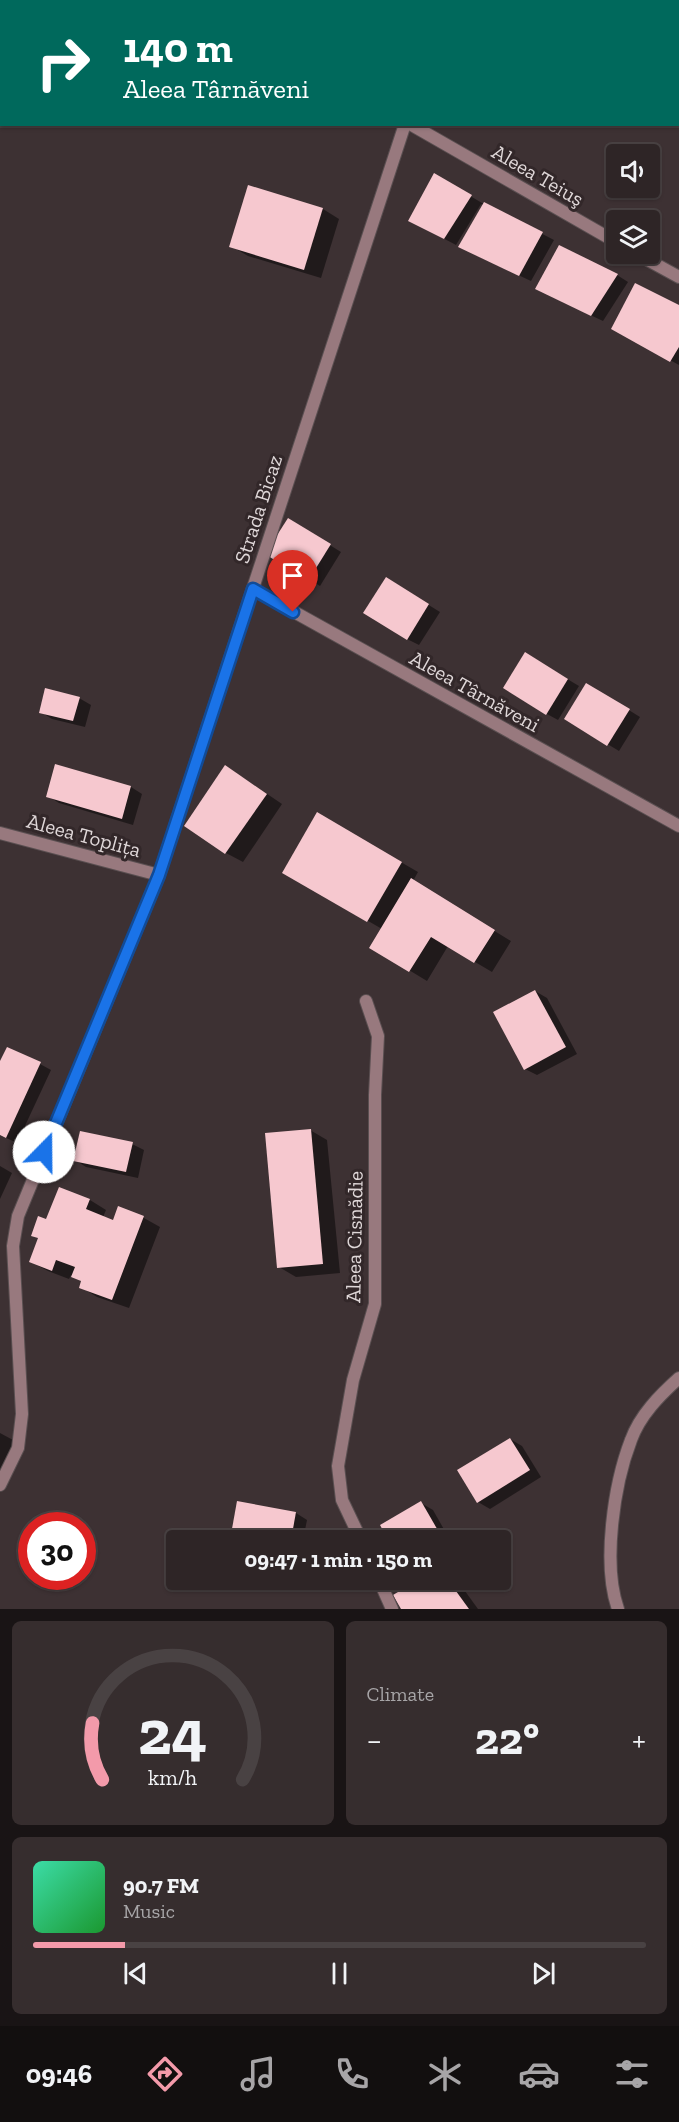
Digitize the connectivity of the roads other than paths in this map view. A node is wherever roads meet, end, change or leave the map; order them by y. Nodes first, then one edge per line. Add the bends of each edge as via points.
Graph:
1 (404, 126) edge
2 (413, 126) edge
3 (606, 236) edge
4 (656, 264) edge
5 (679, 277) edge
6 (253, 589) junction
7 (679, 826) edge
8 (0, 833) edge
9 (159, 875) junction
10 (366, 1001) dead end
11 (679, 1378) edge
12 (0, 1485) edge
13 (356, 1530) edge
14 (383, 1590) edge
15 (392, 1609) edge
16 (618, 1609) edge

1 - 6 street, Strada Bicaz
2 - 3 street, Aleea Teiuş
4 - 5 street
6 - 7 street, Aleea Târnăveni
6 - 9 street, Strada Bicaz
8 - 9 street, Aleea Toplița
9 - 12 street, Strada Bicaz via 18,1216 12,1246 22,1414 18,1448
10 - 13 street, Aleea Cisnădie via 378,1036 375,1304 353,1380 338,1466 342,1500
11 - 16 street via 656,1399 631,1438 616,1493 611,1541 612,1581
14 - 15 street

